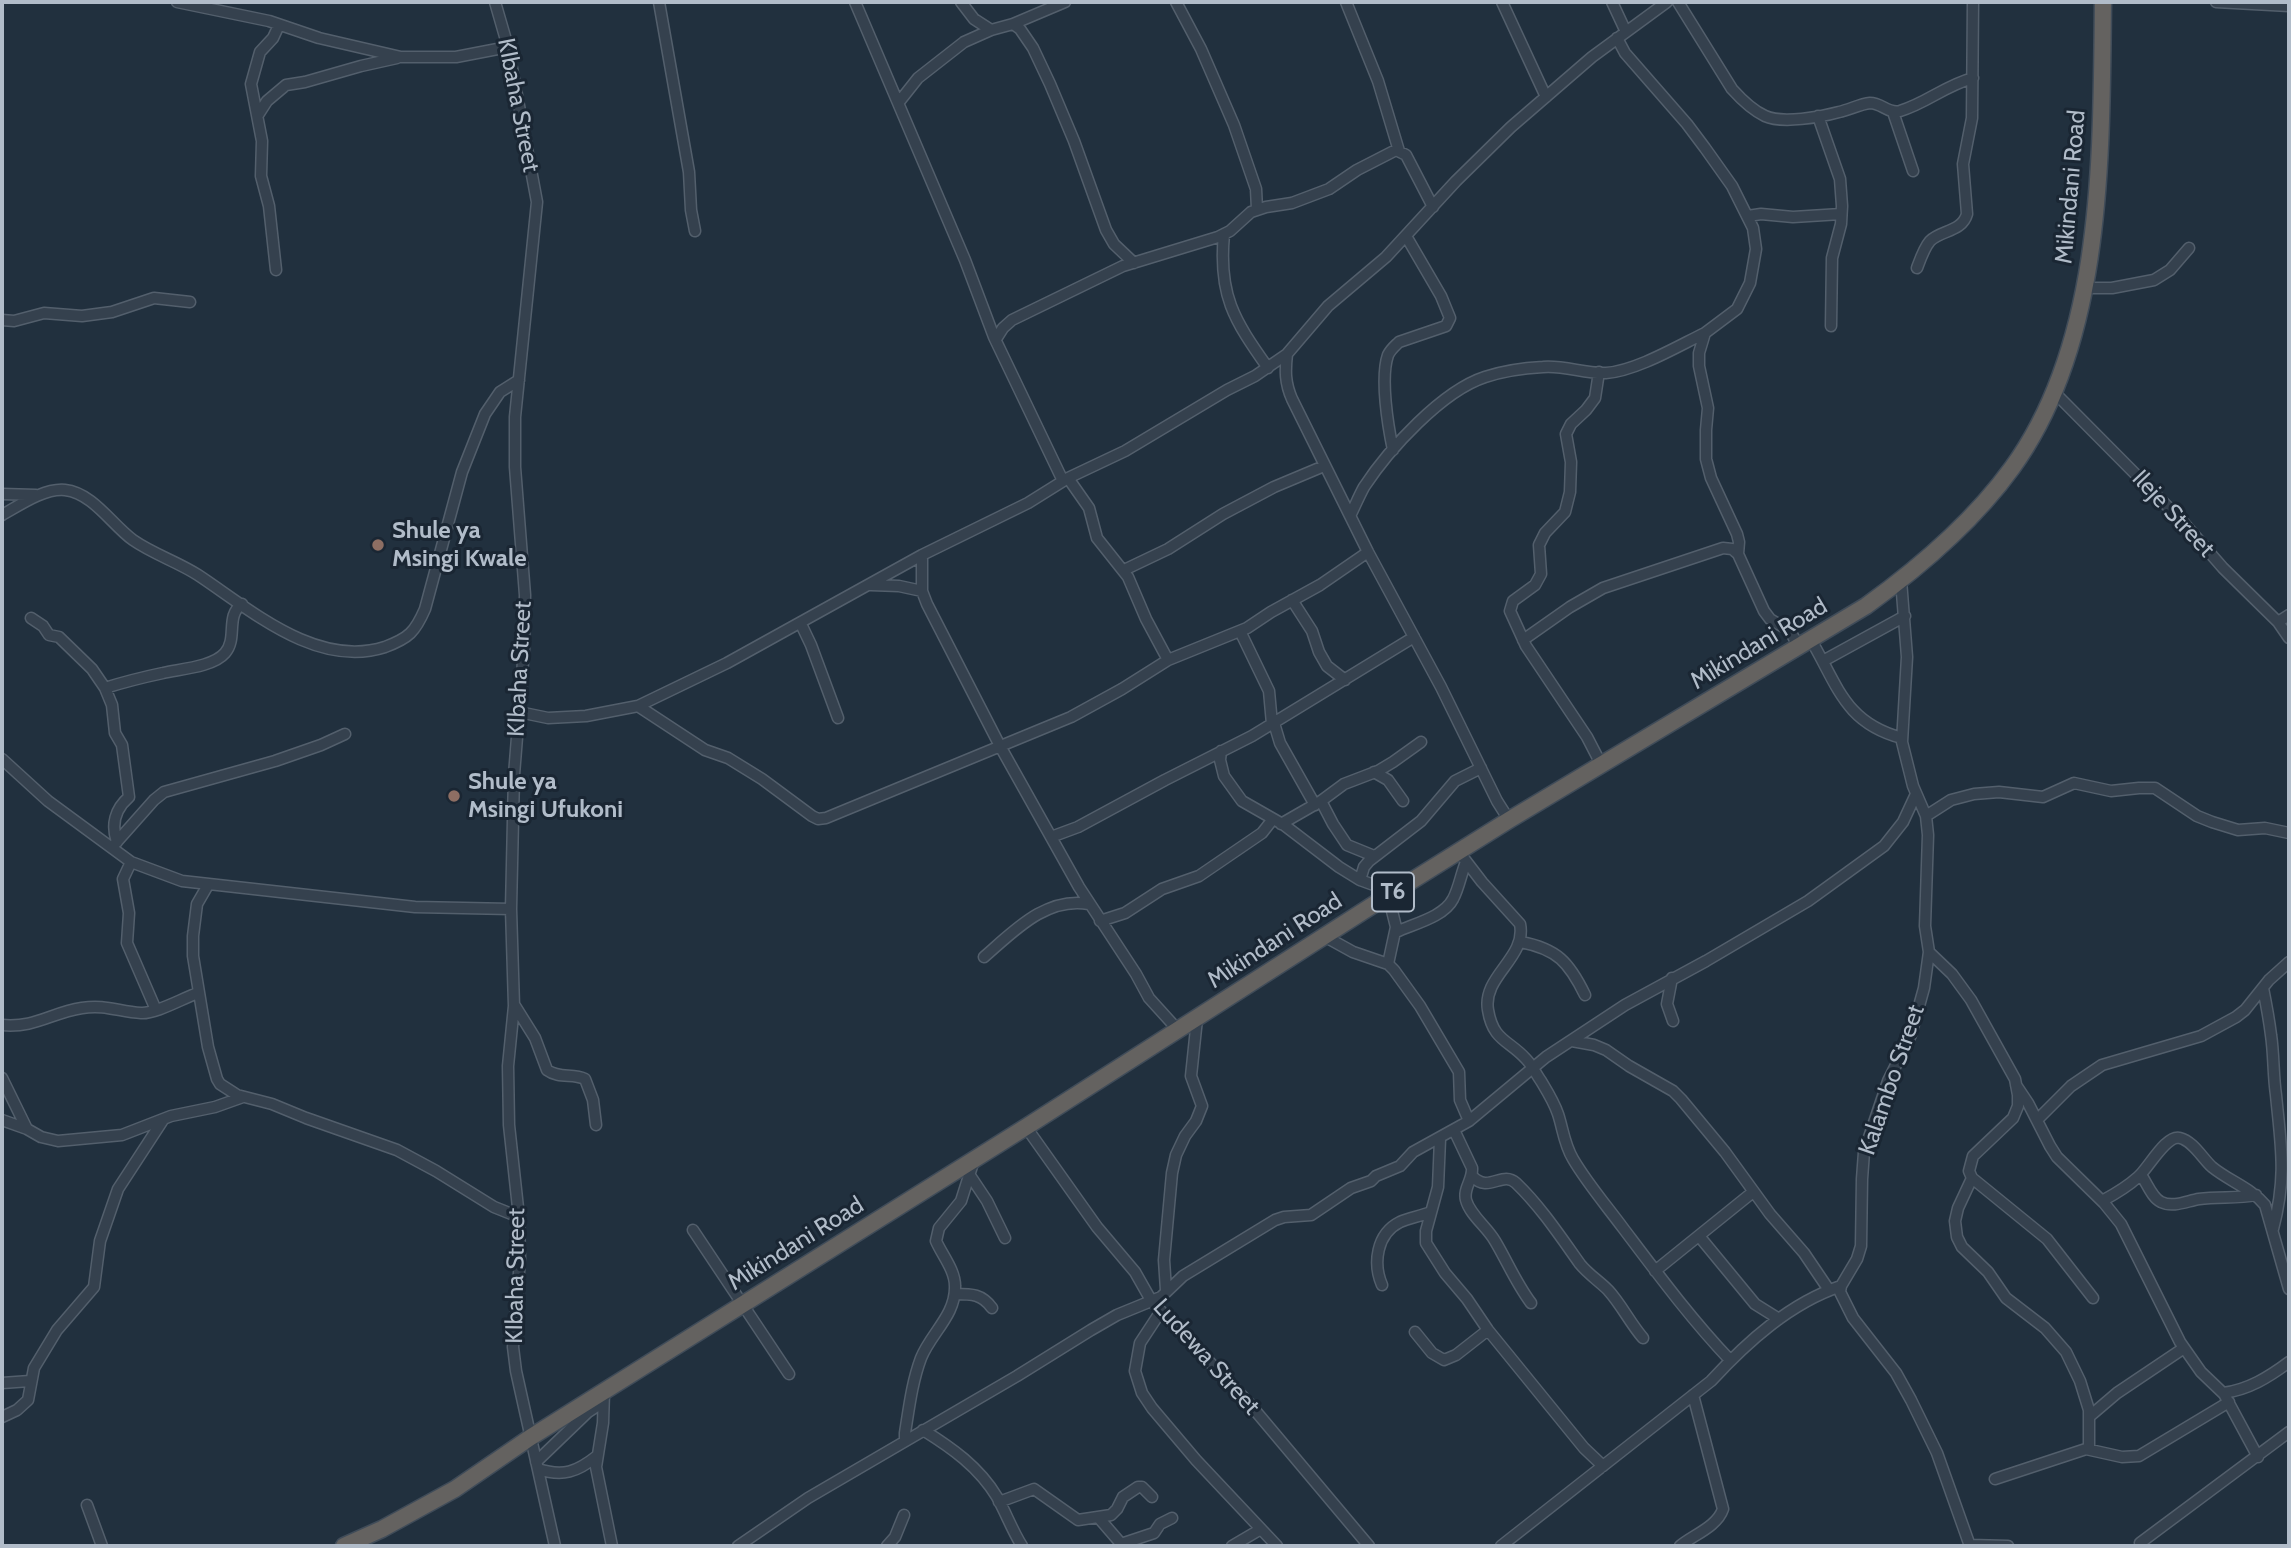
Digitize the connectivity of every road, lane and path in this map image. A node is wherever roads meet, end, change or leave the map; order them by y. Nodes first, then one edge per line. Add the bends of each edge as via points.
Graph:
1 (177, 2) edge
2 (495, 2) edge
3 (659, 2) edge
4 (855, 2) edge
5 (961, 2) edge
6 (1065, 2) edge
7 (1176, 2) edge
8 (1346, 2) edge
9 (1502, 2) edge
10 (1612, 2) edge
11 (1667, 2) edge
12 (1678, 2) edge
13 (1973, 2) edge
14 (2103, 2) edge
15 (2216, 2) edge
16 (2289, 6) edge
17 (1013, 24) junction
18 (279, 25) junction
19 (991, 30) junction
20 (1621, 35) junction
21 (508, 47) junction
22 (401, 57) junction
23 (1973, 78) junction
24 (1546, 97) junction
25 (899, 102) junction
26 (1894, 112) junction
27 (258, 115) junction
28 (1818, 116) junction
29 (1399, 151) junction
30 (1913, 172) dead end
31 (1433, 207) junction
32 (1257, 209) junction
33 (1842, 214) junction
34 (1748, 216) junction
35 (695, 231) dead end
36 (1224, 234) junction
37 (1406, 236) junction
38 (2189, 248) dead end
39 (1134, 262) junction
40 (1917, 268) dead end
41 (276, 270) dead end
42 (2085, 288) junction
43 (190, 302) dead end
44 (2, 320) edge
45 (1831, 326) dead end
46 (1705, 333) junction
47 (996, 340) junction
48 (1287, 354) junction
49 (1268, 368) junction
50 (1599, 372) junction
51 (519, 380) junction
52 (2054, 392) junction
53 (1393, 450) junction
54 (1324, 466) junction
55 (1065, 480) junction
56 (2, 494) edge
57 (40, 495) junction
58 (2, 515) edge
59 (1350, 516) junction
60 (1368, 552) junction
61 (1738, 554) junction
62 (922, 555) junction
63 (1124, 570) junction
64 (1901, 580) junction
65 (866, 586) junction
66 (922, 592) junction
67 (1292, 600) junction
68 (242, 604) junction
69 (2289, 615) edge
70 (1905, 616) junction
71 (31, 618) dead end
72 (2278, 622) junction
73 (801, 624) junction
74 (1240, 631) junction
75 (1414, 637) junction
76 (2289, 638) edge
77 (1523, 640) junction
78 (1805, 643) junction
79 (1168, 660) junction
80 (1823, 661) junction
81 (1345, 680) junction
82 (105, 688) junction
83 (638, 706) junction
84 (519, 712) junction
85 (838, 718) dead end
86 (1273, 723) junction
87 (345, 734) dead end
88 (1902, 738) junction
89 (1421, 742) dead end
90 (1000, 746) junction
91 (1221, 751) junction
92 (2, 760) edge
93 (1602, 766) junction
94 (1481, 768) junction
95 (1374, 772) junction
96 (1916, 794) junction
97 (1403, 801) dead end
98 (1318, 803) junction
99 (1926, 817) junction
100 (1509, 820) junction
101 (1277, 821) junction
102 (2289, 833) edge
103 (1051, 837) junction
104 (114, 845) junction
105 (1374, 856) junction
106 (1462, 857) junction
107 (131, 862) junction
108 (1360, 880) junction
109 (208, 885) junction
110 (1391, 894) junction
111 (1089, 904) junction
112 (511, 909) junction
113 (1100, 921) junction
114 (1396, 932) junction
115 (1324, 936) junction
116 (1521, 942) junction
117 (1929, 952) junction
118 (984, 957) dead end
119 (2289, 962) edge
120 (1388, 964) junction
121 (1672, 978) junction
122 (2263, 988) junction
123 (198, 993) junction
124 (1585, 995) dead end
125 (514, 1006) junction
126 (156, 1010) junction
127 (1197, 1018) junction
128 (1673, 1021) dead end
129 (2, 1025) edge
130 (1178, 1030) junction
131 (1572, 1041) junction
132 (1533, 1069) junction
133 (2, 1081) edge
134 (2016, 1085) junction
135 (243, 1097) junction
136 (2, 1120) edge
137 (163, 1120) junction
138 (2037, 1120) junction
139 (1469, 1121) junction
140 (596, 1125) dead end
141 (1027, 1127) junction
142 (27, 1129) junction
143 (1454, 1130) junction
144 (1440, 1139) junction
145 (972, 1167) junction
146 (2141, 1175) junction
147 (1472, 1176) junction
148 (1972, 1178) junction
149 (1753, 1192) junction
150 (2256, 1195) junction
151 (2102, 1201) junction
152 (1431, 1212) junction
153 (519, 1217) junction
154 (2273, 1228) junction
155 (693, 1230) dead end
156 (1699, 1236) junction
157 (1005, 1238) dead end
158 (1656, 1271) junction
159 (1382, 1285) dead end
160 (1841, 1286) junction
161 (2289, 1289) edge
162 (1166, 1290) junction
163 (1829, 1290) junction
164 (955, 1294) junction
165 (2093, 1298) dead end
166 (1152, 1302) junction
167 (1531, 1303) dead end
168 (742, 1305) junction
169 (992, 1308) dead end
170 (1161, 1311) junction
171 (1779, 1320) junction
172 (1488, 1330) junction
173 (1415, 1332) dead end
174 (1643, 1338) dead end
175 (2184, 1348) junction
176 (1730, 1360) junction
177 (2289, 1362) edge
178 (789, 1374) dead end
179 (30, 1381) junction
180 (2, 1383) edge
181 (1693, 1395) junction
182 (604, 1397) junction
183 (2226, 1398) junction
184 (2090, 1416) junction
185 (2, 1417) edge
186 (923, 1430) junction
187 (2289, 1432) edge
188 (530, 1437) junction
189 (905, 1441) junction
190 (2089, 1449) junction
191 (597, 1456) junction
192 (2258, 1457) junction
193 (537, 1466) junction
194 (1603, 1466) junction
195 (1995, 1479) dead end
196 (1152, 1497) dead end
197 (999, 1502) junction
198 (88, 1505) dead end
199 (904, 1515) dead end
200 (1098, 1517) junction
201 (1172, 1518) dead end
202 (1261, 1529) junction
203 (382, 1530) junction
204 (2140, 1543) dead end
205 (891, 1545) edge
206 (1119, 1545) edge
207 (1274, 1545) edge
208 (102, 1546) edge
209 (344, 1546) edge
210 (370, 1546) edge
211 (555, 1546) edge
212 (612, 1546) edge
213 (738, 1546) edge
214 (1022, 1546) edge
215 (1235, 1546) edge
216 (1370, 1546) edge
217 (1501, 1546) edge
218 (1679, 1546) edge
219 (1970, 1546) edge
220 (2008, 1546) edge

1 - 18 street
2 - 21 street, KIbaha Street
3 - 35 street
4 - 25 street
5 - 19 street via 974,19
6 - 17 street
7 - 32 street via 1234,125 1256,189
8 - 29 street via 1378,81
9 - 24 street
10 - 20 street
11 - 20 street
12 - 28 street via 1732,89 1753,109 1766,117 1784,119
13 - 23 street
14 - 42 highway, Mikindani Road / T6 via 2096,192
15 - 16 street
17 - 19 street
17 - 39 street via 1027,38 1050,84 1106,230
18 - 22 street
18 - 27 street via 260,52 252,79
19 - 25 street via 947,54 918,78
20 - 24 street
20 - 34 street via 1625,53 1687,124
21 - 22 street via 456,57
21 - 51 street, KIbaha Street via 537,202
22 - 27 street via 286,85
23 - 26 street
23 - 40 street via 1972,118 1963,164 1965,221 1932,239
24 - 31 street
25 - 47 street
26 - 28 street via 1869,103
26 - 30 street
27 - 41 street via 261,176
28 - 33 street via 1840,179
29 - 31 street via 1411,163
29 - 32 street via 1368,164 1329,190
31 - 37 street
32 - 36 street
33 - 34 street
33 - 45 street via 1832,258
34 - 46 street via 1756,250 1750,283 1737,309
36 - 39 street
36 - 49 street via 1226,295
37 - 48 street via 1328,306
37 - 53 street via 1450,318 1446,326 1399,342 1388,355 1386,389
38 - 42 street via 2154,280
39 - 47 street via 1012,320
42 - 52 highway, Mikindani Road / T6
43 - 44 street via 154,299 112,312 82,316 44,313
46 - 50 street via 1627,369
46 - 61 street via 1699,366 1708,408 1706,459 1737,534
47 - 55 street
48 - 49 street
48 - 54 street via 1287,388
49 - 55 street via 1125,451
50 - 53 street via 1554,366 1485,377 1437,406
50 - 77 street via 1595,398 1566,434 1571,462 1565,512 1539,545 1541,574 1535,585 1511,607
51 - 68 street via 500,391 485,414 462,472 425,609 412,634 366,651 341,650 292,636
51 - 84 street, KIbaha Street via 515,467 525,595
52 - 64 highway, Mikindani Road / T6 via 2028,445 2003,480 1976,512
52 - 72 street, Ileje Street
53 - 59 street via 1363,489
54 - 59 street
54 - 63 street via 1223,514
55 - 62 street
55 - 63 street via 1089,508 1097,538
56 - 57 street
57 - 58 street
57 - 68 street via 66,490 78,494 135,541
59 - 60 street
60 - 67 street
60 - 75 street
61 - 77 street via 1723,548 1617,582
61 - 78 street via 1770,619
62 - 65 street
62 - 66 street
63 - 79 street
64 - 70 street, Kalambo Street
64 - 78 highway, Mikindani Road / T6
65 - 66 street via 891,585
65 - 73 street
66 - 90 street
67 - 74 street
67 - 81 street via 1327,666
68 - 82 street via 233,614 230,645 220,657
69 - 72 street
70 - 80 street
70 - 88 street, Kalambo Street via 1908,657
71 - 82 street via 49,635 59,637
72 - 76 street, Ileje Street
73 - 83 street
73 - 85 street
74 - 79 street
74 - 86 street via 1269,691
75 - 81 street
75 - 94 street
77 - 93 street
78 - 80 street
78 - 93 highway, Mikindani Road / T6
79 - 90 street via 1071,717
80 - 88 street via 1856,715 1880,732
81 - 86 street
82 - 104 street via 122,745 129,797 114,822
83 - 84 street via 548,718
83 - 90 street via 705,750 762,779 818,819
84 - 112 street, KIbaha Street
86 - 91 street
86 - 98 street
87 - 104 street via 275,761 164,792
88 - 96 street, Kalambo Street
89 - 95 street
90 - 103 street
91 - 101 street via 1222,773 1239,798
91 - 103 street
92 - 104 street via 48,802
93 - 100 highway, Mikindani Road / T6
94 - 100 street
94 - 105 street via 1455,781 1420,821
95 - 97 street via 1388,780
95 - 98 street via 1344,784
96 - 99 street, Kalambo Street
96 - 121 street via 1903,822 1884,846 1808,901
98 - 101 street
98 - 105 street via 1348,845
99 - 102 street via 1951,800 1974,794 2043,797 2074,783 2111,790 2155,789 2212,822 2238,830 2265,828
99 - 117 street, Kalambo Street
100 - 106 highway, Mikindani Road / T6
101 - 108 street
101 - 113 street via 1199,876
103 - 111 street
104 - 107 street
105 - 108 street
106 - 110 highway, Mikindani Road / T6
106 - 114 street via 1448,906
106 - 116 street via 1520,924
107 - 109 street via 182,881
107 - 126 street via 123,879 129,913 127,943
108 - 110 street
109 - 112 street via 415,907
109 - 123 street via 197,904 193,936
110 - 114 street
110 - 115 highway, Mikindani Road / T6
111 - 113 street
111 - 118 street via 1071,902 1038,914
112 - 125 street, KIbaha Street
113 - 130 street via 1149,998
114 - 120 street
115 - 120 street
115 - 127 highway, Mikindani Road / T6
116 - 124 street via 1564,960
116 - 132 street via 1492,985 1488,1008 1499,1036
117 - 134 street via 1971,1000
117 - 160 street, Kalambo Street via 1911,1035 1888,1081 1864,1152 1861,1246
119 - 122 street
120 - 139 street via 1420,1006 1459,1072 1460,1100
121 - 128 street via 1667,1004
121 - 131 street
122 - 138 street via 2245,1010 2218,1028 2102,1065 2071,1086
122 - 154 street via 2282,1137 2283,1174
123 - 126 street
123 - 135 street via 217,1079
125 - 140 street via 535,1038 547,1070 586,1079
125 - 153 street, KIbaha Street via 509,1125
126 - 129 street via 142,1014 88,1007 39,1023
127 - 130 highway, Mikindani Road / T6
127 - 162 street via 1191,1076 1202,1106 1174,1162 1164,1260
130 - 141 highway, Mikindani Road / T6
131 - 132 street
131 - 149 street via 1606,1050 1673,1091
132 - 139 street
132 - 158 street via 1557,1110 1573,1159
133 - 142 street
134 - 138 street
134 - 148 street via 2018,1106 2013,1118 1973,1156
135 - 137 street
135 - 153 street via 397,1150
136 - 142 street
137 - 142 street via 122,1135 92,1139 49,1140
137 - 179 street via 118,1189 100,1241 93,1287 57,1330
138 - 151 street via 2057,1157
139 - 143 street
141 - 145 highway, Mikindani Road / T6
141 - 166 street, Ludewa Street via 1097,1227 1135,1272
143 - 144 street
143 - 147 street
144 - 152 street via 1438,1187
144 - 162 street via 1413,1152 1401,1166 1344,1192 1318,1212 1275,1220
145 - 157 street
145 - 164 street via 961,1201 936,1237 955,1281
145 - 168 highway, Mikindani Road / T6
146 - 150 street via 2156,1199 2174,1205
146 - 150 street via 2167,1143 2178,1137 2212,1167
146 - 151 street
147 - 167 street via 1465,1192 1469,1208
147 - 174 street via 1489,1184 1513,1180
148 - 165 street via 2047,1239
148 - 184 street via 1958,1208 1957,1237 2006,1298 2045,1328 2066,1352
149 - 156 street
149 - 163 street
150 - 154 street
151 - 175 street via 2126,1231
152 - 159 street via 1397,1223 1383,1240 1376,1261
152 - 172 street via 1426,1243
153 - 188 street, KIbaha Street via 513,1347
154 - 161 street
155 - 168 street
156 - 158 street
156 - 171 street via 1755,1304
158 - 176 street
160 - 163 street
160 - 219 street via 1846,1307 1911,1400 1937,1453
162 - 166 street
163 - 171 street
164 - 169 street via 978,1295
164 - 189 street via 918,1368
166 - 170 street, Ludewa Street
166 - 186 street via 1117,1315
168 - 178 street
168 - 182 highway, Mikindani Road / T6
170 - 202 street via 1140,1343 1135,1371 1142,1393
170 - 216 street, Ludewa Street via 1248,1402
171 - 176 street
172 - 173 street via 1444,1360
172 - 194 street
175 - 183 street
175 - 184 street
176 - 181 street
177 - 183 street
179 - 180 street
179 - 185 street via 26,1403
181 - 194 street
181 - 218 street via 1723,1509 1709,1526
182 - 188 highway, Mikindani Road / T6
182 - 191 street
182 - 193 street
183 - 190 street via 2139,1456
183 - 192 street
184 - 190 street
186 - 189 street
186 - 197 street via 955,1450
187 - 192 street
188 - 193 street, KIbaha Street
188 - 203 highway, Mikindani Road / T6 via 455,1489
189 - 213 street
190 - 195 street
191 - 193 street via 571,1473 558,1474
191 - 212 street
192 - 204 street
193 - 211 street, KIbaha Street
194 - 217 street
196 - 200 street via 1138,1487 1123,1497 1115,1513
197 - 200 street via 1034,1489 1075,1520
197 - 214 street
198 - 208 street
199 - 205 street
200 - 206 street
201 - 206 street via 1154,1533
202 - 207 street
202 - 215 street
203 - 209 highway, Mikindani Road / T6
203 - 210 street
219 - 220 street

